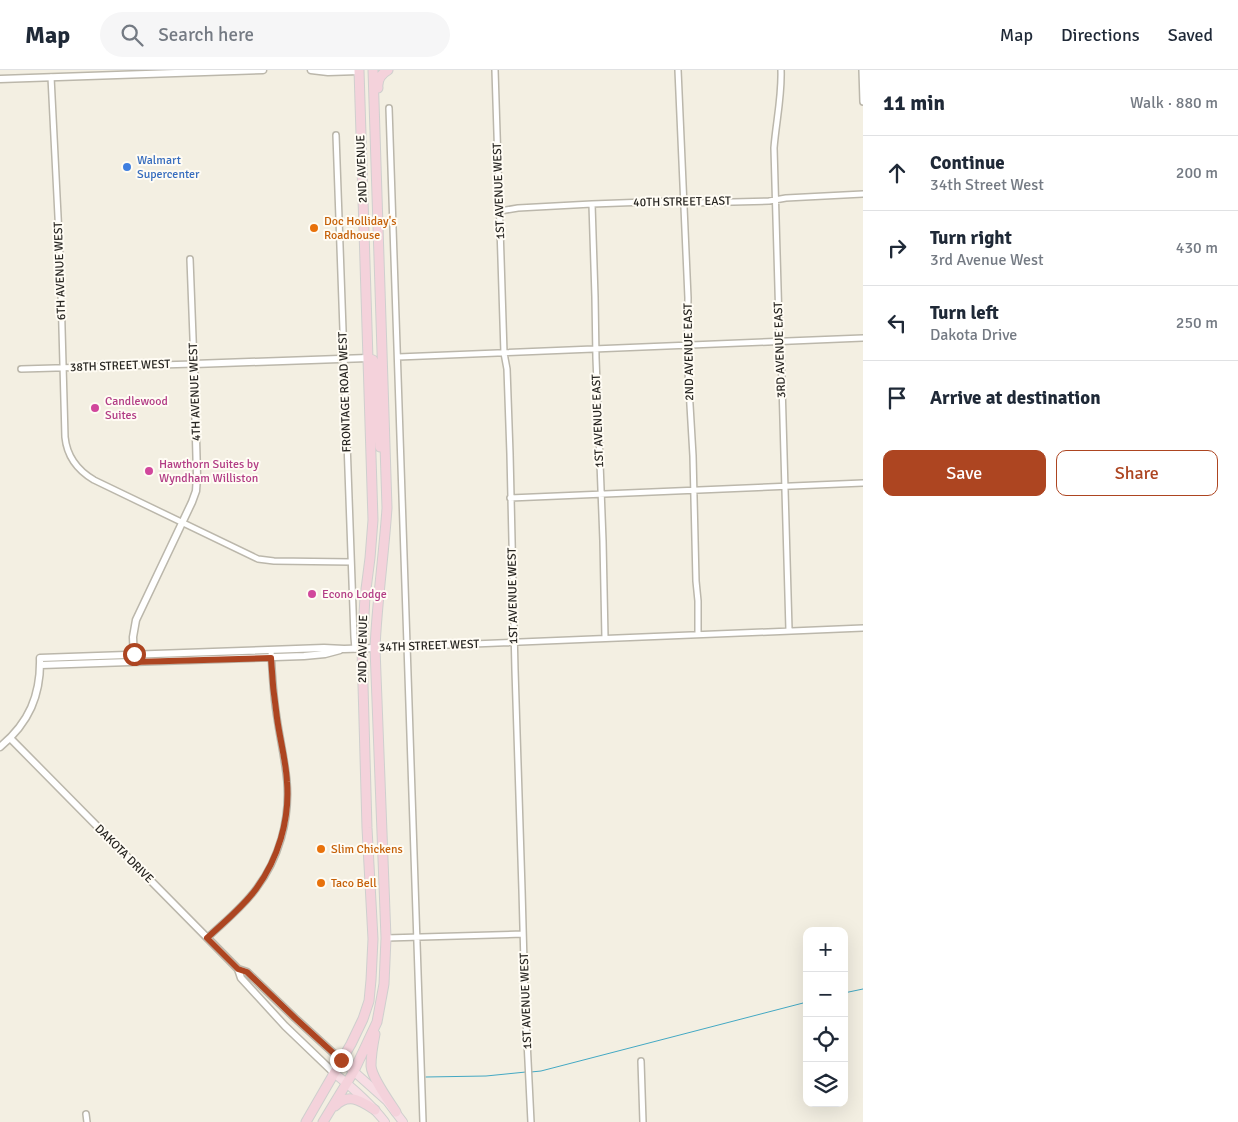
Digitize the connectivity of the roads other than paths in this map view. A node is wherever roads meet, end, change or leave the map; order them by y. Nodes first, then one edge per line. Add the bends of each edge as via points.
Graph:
1 (263, 70) edge
2 (311, 70) edge
3 (359, 70) edge
4 (373, 70) edge
5 (388, 70) edge
6 (495, 70) edge
7 (678, 70) edge
8 (781, 70) edge
9 (862, 70) edge
10 (166, 72) edge
11 (50, 77) junction
12 (0, 79) edge
13 (863, 102) edge
14 (389, 108) dead end
15 (336, 135) dead end
16 (376, 173) junction
17 (863, 194) edge
18 (775, 200) junction
19 (683, 202) junction
20 (592, 204) junction
21 (500, 211) junction
22 (190, 259) dead end
23 (863, 338) edge
24 (780, 341) junction
25 (687, 345) junction
26 (596, 350) junction
27 (504, 353) junction
28 (398, 357) junction
29 (368, 358) junction
30 (344, 359) junction
31 (194, 364) junction
32 (63, 368) junction
33 (21, 370) dead end
34 (863, 483) edge
35 (785, 487) junction
36 (694, 490) junction
37 (601, 494) junction
38 (510, 498) junction
39 (182, 523) junction
40 (386, 532) junction
41 (351, 562) junction
42 (863, 628) edge
43 (789, 630) junction
44 (698, 634) junction
45 (605, 638) junction
46 (514, 643) junction
47 (407, 647) junction
48 (375, 648) junction
49 (344, 649) junction
50 (358, 649) junction
51 (271, 650) junction
52 (134, 654) junction
53 (271, 658) junction
54 (134, 662) junction
55 (40, 665) junction
56 (10, 738) junction
57 (0, 748) edge
58 (523, 934) junction
59 (417, 937) junction
60 (207, 938) junction
61 (386, 938) junction
62 (238, 969) junction
63 (377, 1022) junction
64 (341, 1060) junction
65 (641, 1061) dead end
66 (354, 1071) junction
67 (334, 1073) junction
68 (347, 1083) junction
69 (375, 1110) junction
70 (396, 1112) junction
71 (86, 1114) dead end
72 (324, 1120) edge
73 (87, 1122) edge
74 (306, 1122) edge
75 (385, 1122) edge
76 (403, 1122) edge
77 (423, 1122) edge
78 (530, 1122) edge
79 (643, 1122) edge

1 - 10 street
2 - 3 street
3 - 29 highway, 2ND AVENUE
4 - 16 highway, 2ND AVENUE
5 - 16 highway via 378,84
6 - 21 street, 1ST AVENUE WEST
7 - 19 street, 2ND AVENUE EAST
8 - 18 street, 3RD AVENUE EAST via 774,148
9 - 13 street
10 - 11 street
11 - 12 street
11 - 32 street, 6TH AVENUE WEST
14 - 28 street
15 - 30 street, FRONTAGE ROAD WEST
16 - 40 highway, 2ND AVENUE via 388,508
17 - 18 street, 40TH STREET EAST
18 - 19 street, 40TH STREET EAST
18 - 24 street, 3RD AVENUE EAST
19 - 20 street, 40TH STREET EAST
19 - 25 street, 2ND AVENUE EAST
20 - 21 street, 40TH STREET EAST
20 - 26 street, 1ST AVENUE EAST
21 - 27 street, 1ST AVENUE WEST
22 - 31 street, 4TH AVENUE WEST
23 - 24 street
24 - 25 street
24 - 35 street, 3RD AVENUE EAST
25 - 26 street
25 - 36 street, 2ND AVENUE EAST
26 - 27 street
26 - 37 street, 1ST AVENUE EAST
27 - 28 street
27 - 38 street, 1ST AVENUE WEST
28 - 47 street
29 - 30 street, 38TH STREET WEST
29 - 40 highway via 375,364
29 - 50 highway, 2ND AVENUE via 373,520
30 - 31 street, 38TH STREET WEST
30 - 41 street, FRONTAGE ROAD WEST
31 - 32 street, 38TH STREET WEST
31 - 39 street, 4TH AVENUE WEST via 197,481 194,497
32 - 33 street, 38TH STREET WEST
32 - 39 street, 6TH AVENUE WEST via 65,440 74,463 94,480
34 - 35 street
35 - 36 street
35 - 43 street, 3RD AVENUE EAST
36 - 37 street
36 - 44 street, 2ND AVENUE EAST
37 - 38 street
37 - 45 street, 1ST AVENUE EAST
38 - 46 street, 1ST AVENUE WEST
39 - 41 street via 263,560
39 - 52 street, 4TH AVENUE WEST via 136,620
40 - 48 highway, 2ND AVENUE
41 - 50 street, FRONTAGE ROAD WEST
42 - 43 street, 34TH STREET WEST
43 - 44 street, 34TH STREET WEST
44 - 45 street, 34TH STREET WEST
45 - 46 street, 34TH STREET WEST
46 - 47 street, 34TH STREET WEST
46 - 58 street, 1ST AVENUE WEST
47 - 48 street, 34TH STREET WEST
47 - 59 street
48 - 50 street, 34TH STREET WEST
48 - 61 highway, 2ND AVENUE
49 - 50 street, 34TH STREET WEST
49 - 51 street, 34TH STREET WEST
49 - 53 street, 34TH STREET WEST via 316,655
50 - 64 highway, 2ND AVENUE via 373,939 369,1001
51 - 52 street, 34TH STREET WEST
51 - 53 street
52 - 54 street, 4TH AVENUE WEST
52 - 55 street, 34TH STREET WEST via 40,658
53 - 54 street, 34TH STREET WEST
53 - 60 street via 287,781 284,826 272,863 260,883 243,905
54 - 55 street, 34TH STREET WEST
55 - 56 street via 34,703 27,718
56 - 57 street
56 - 60 street, DAKOTA DRIVE
58 - 59 street
58 - 78 street, 1ST AVENUE WEST
59 - 61 street
59 - 77 street
60 - 62 street, DAKOTA DRIVE
61 - 63 highway, 2ND AVENUE via 384,984
62 - 64 street, DAKOTA DRIVE via 247,972
62 - 67 street, DAKOTA DRIVE via 247,985
63 - 66 highway, 2ND AVENUE
63 - 70 highway via 372,1070
64 - 66 main road
64 - 67 highway, 2ND AVENUE
65 - 79 street
66 - 68 highway, 2ND AVENUE
66 - 70 main road
67 - 68 main road
67 - 74 highway, 2ND AVENUE
68 - 69 main road
68 - 72 highway, 2ND AVENUE
69 - 72 highway via 348,1098 336,1105
69 - 75 main road
70 - 76 main road
71 - 73 street

